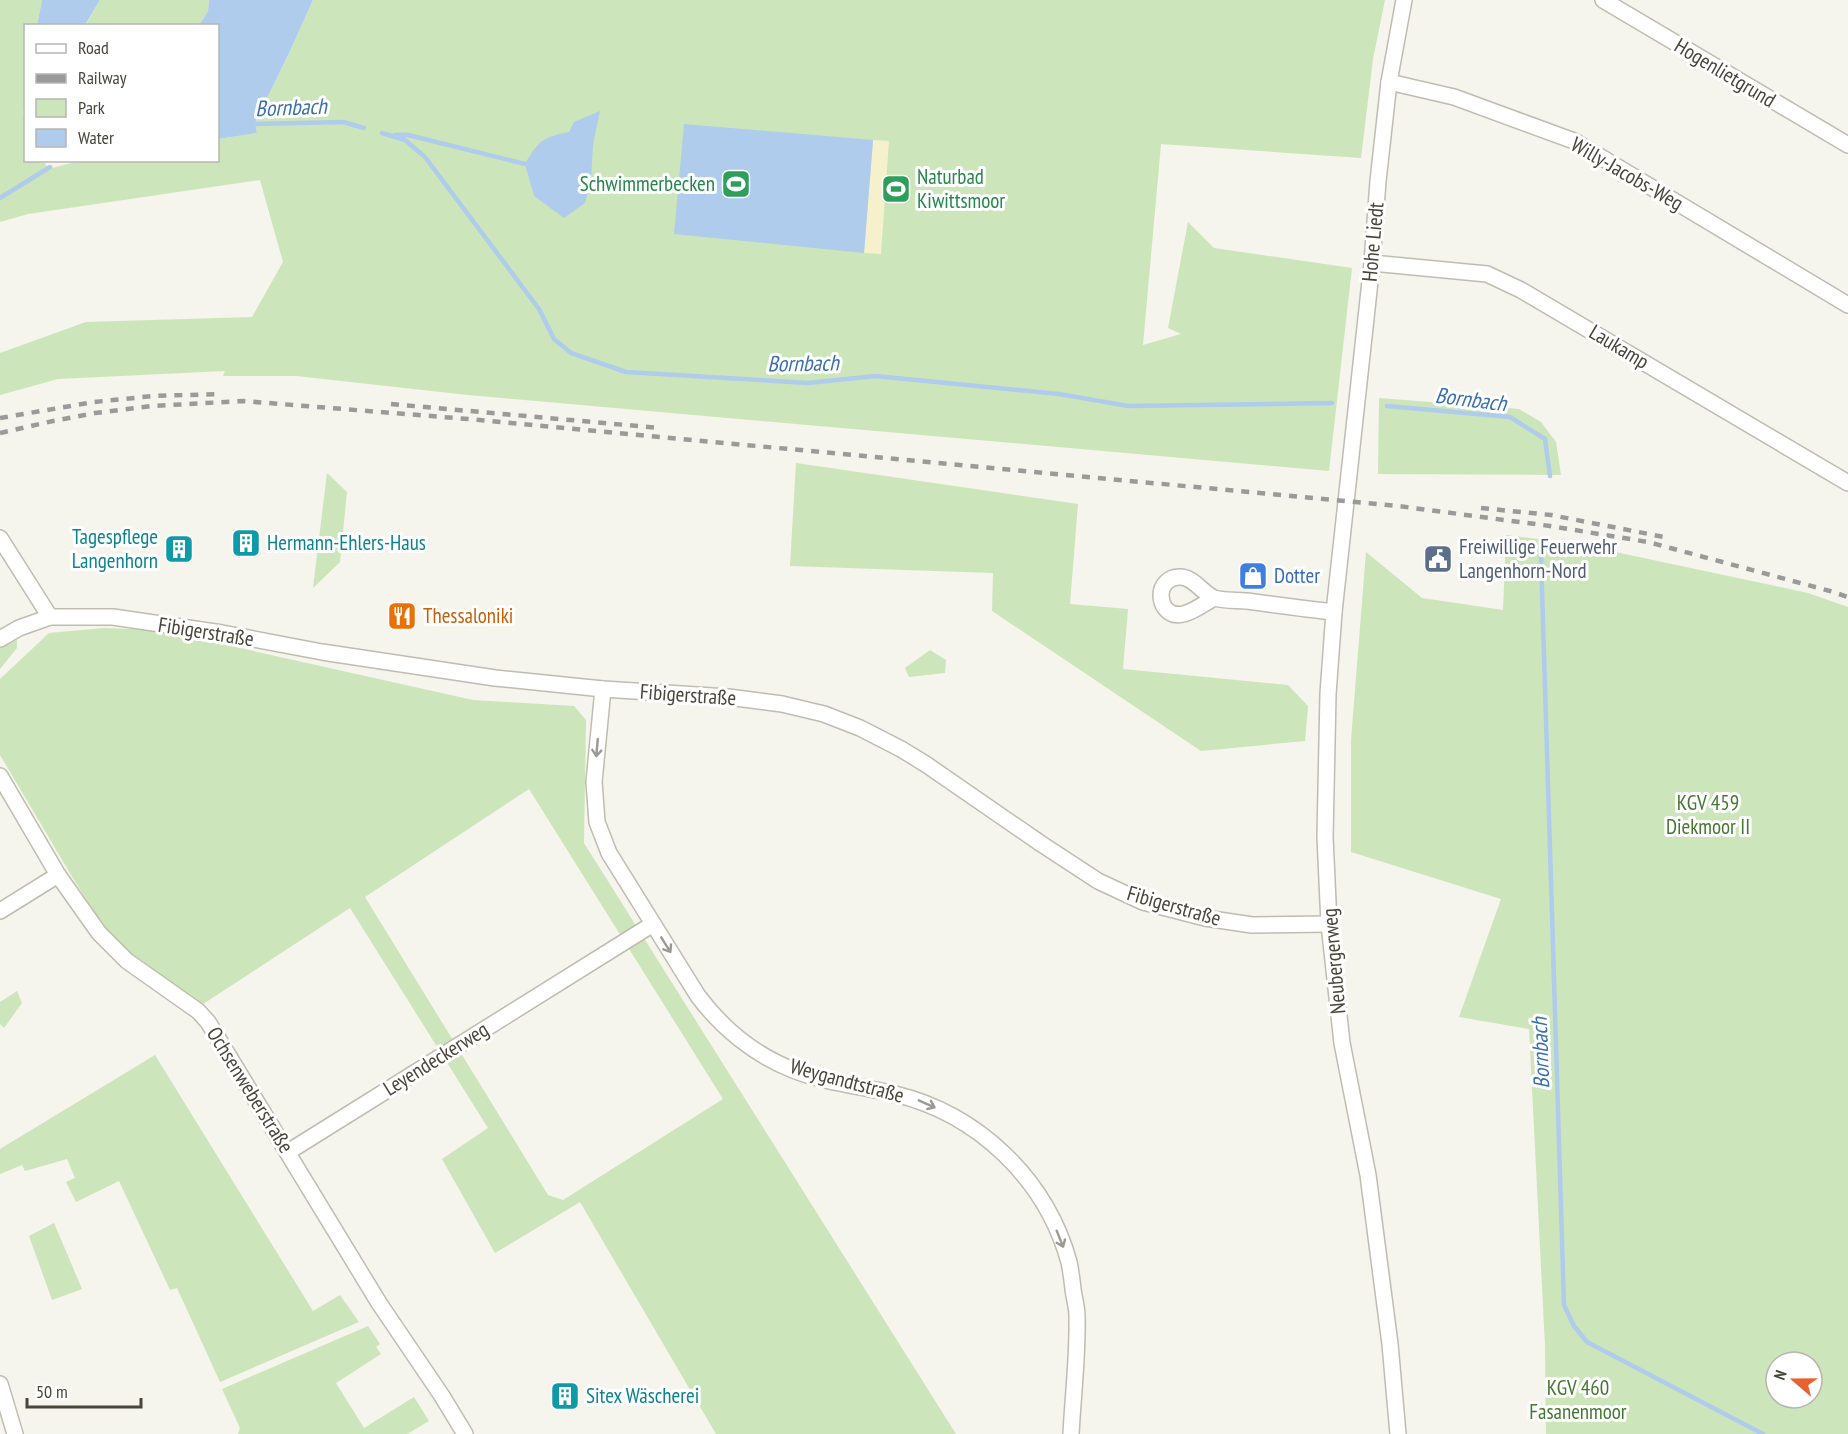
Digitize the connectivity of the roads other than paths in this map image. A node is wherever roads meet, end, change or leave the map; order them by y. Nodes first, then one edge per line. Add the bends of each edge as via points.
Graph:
1 (1404, 0) edge
2 (1603, 0) edge
3 (1389, 82) junction
4 (1848, 145) edge
5 (1372, 263) junction
6 (1848, 305) edge
7 (1848, 483) edge
8 (1348, 484) joint
9 (0, 538) edge
10 (1214, 597) dead end
11 (1334, 612) junction
12 (50, 617) junction
13 (0, 639) edge
14 (603, 689) junction
15 (0, 777) edge
16 (58, 875) junction
17 (0, 911) edge
18 (653, 924) junction
19 (1329, 924) junction
20 (288, 1152) junction
21 (0, 1384) edge
22 (15, 1434) edge
23 (465, 1434) edge
24 (1071, 1434) edge
25 (1398, 1434) edge

1 - 3 street, Hohe Liedt
2 - 4 street, Hogenlietgrund
3 - 5 street, Hohe Liedt
3 - 6 street, Willy-Jacobs-Weg via 1454,97 1574,141
5 - 7 street, Laukamp via 1487,274 1521,290
5 - 8 street, Hohe Liedt
8 - 11 street, Neubergerweg
9 - 12 street
10 - 11 street
11 - 19 street, Neubergerweg via 1325,837
12 - 13 street, Fibigerstraße
12 - 14 street, Fibigerstraße via 113,617 495,678
14 -> 18 street, Weygandtstraße via 594,782 597,822 609,853
14 - 19 street, Fibigerstraße via 728,697 824,714 901,749 1098,881 1143,902 1252,925
15 - 16 street, Ochsenweberstraße
16 - 17 street
16 - 20 street, Ochsenweberstraße via 99,933 127,962 208,1022
18 - 20 street, Leyendeckerweg
18 -> 24 street, Weygandtstraße via 713,1016 751,1048 793,1070 920,1101 958,1119 994,1144 1020,1169 1040,1196 1069,1263 1077,1315
19 - 25 street, Neubergerweg via 1341,1043 1368,1175 1384,1285
20 - 23 street, Ochsenweberstraße via 379,1303
21 - 22 street

